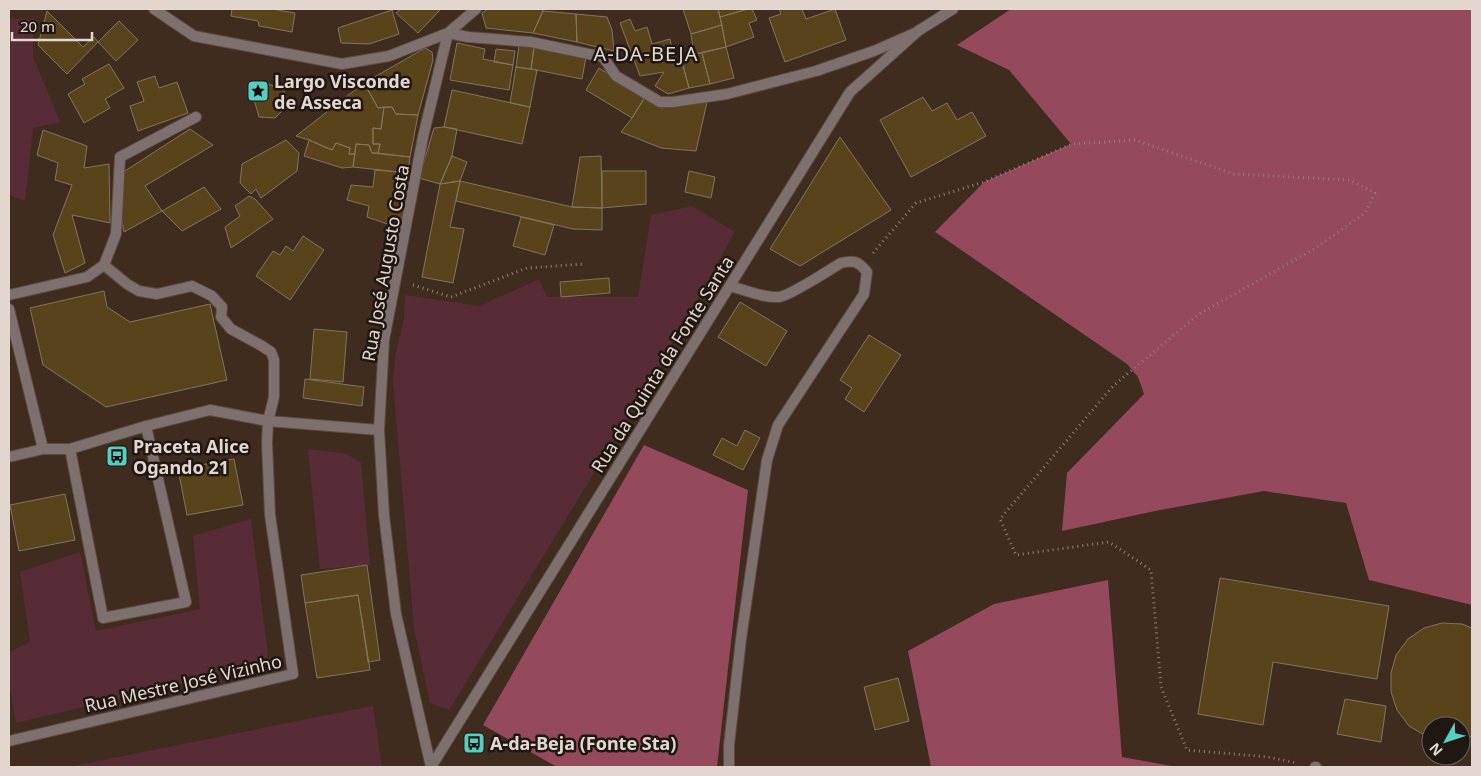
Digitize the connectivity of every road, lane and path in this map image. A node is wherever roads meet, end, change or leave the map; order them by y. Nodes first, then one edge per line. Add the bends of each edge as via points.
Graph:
1 (154, 9) edge
2 (476, 9) edge
3 (954, 9) edge
4 (918, 31) junction
5 (448, 33) junction
6 (196, 117) dead end
7 (104, 264) junction
8 (584, 264) dead end
9 (862, 265) junction
10 (396, 279) junction
11 (730, 286) junction
12 (9, 295) edge
13 (9, 309) edge
14 (268, 421) junction
15 (146, 426) junction
16 (379, 430) junction
17 (43, 449) junction
18 (70, 449) junction
19 (9, 457) edge
20 (9, 741) edge
21 (431, 767) edge
22 (729, 767) edge
23 (1315, 767) edge

1 - 5 street via 194,36 342,64 389,56
2 - 5 street
3 - 4 street, Rua da Quinta da Fonte Santa
4 - 5 street via 874,51 816,71 727,94 673,102 660,102 616,76 603,57 531,42
4 - 11 street, Rua da Quinta da Fonte Santa via 850,92
5 - 10 street, Rua José Augusto Costa via 423,137
6 - 7 street via 120,157 116,234
7 - 12 street via 87,277
7 - 14 street via 139,291 156,294 192,286 212,296 222,307 221,317 231,329 271,352 274,397
8 - 10 path via 527,268 451,296
9 - 11 street via 850,261 841,263 781,297
9 - 22 street via 867,272 864,294 778,425 766,460 741,639
9 - 23 path via 916,203 984,182 1072,144 1135,140 1234,174 1350,180 1375,193 1365,213 1314,249 1199,314 1113,386 1000,520 1016,555 1109,542 1151,570 1161,687 1187,750 1268,757
10 - 16 street, Rua José Augusto Costa via 384,340
11 - 21 street, Rua da Quinta da Fonte Santa
13 - 17 street
14 - 15 street via 210,410
14 - 16 street
14 - 20 street, Rua Mestre José Vizinho via 270,515 293,674
15 - 18 street
15 - 18 street via 186,602 104,618
16 - 21 street, Rua José Augusto Costa via 384,515 396,614
17 - 18 street
17 - 19 street

